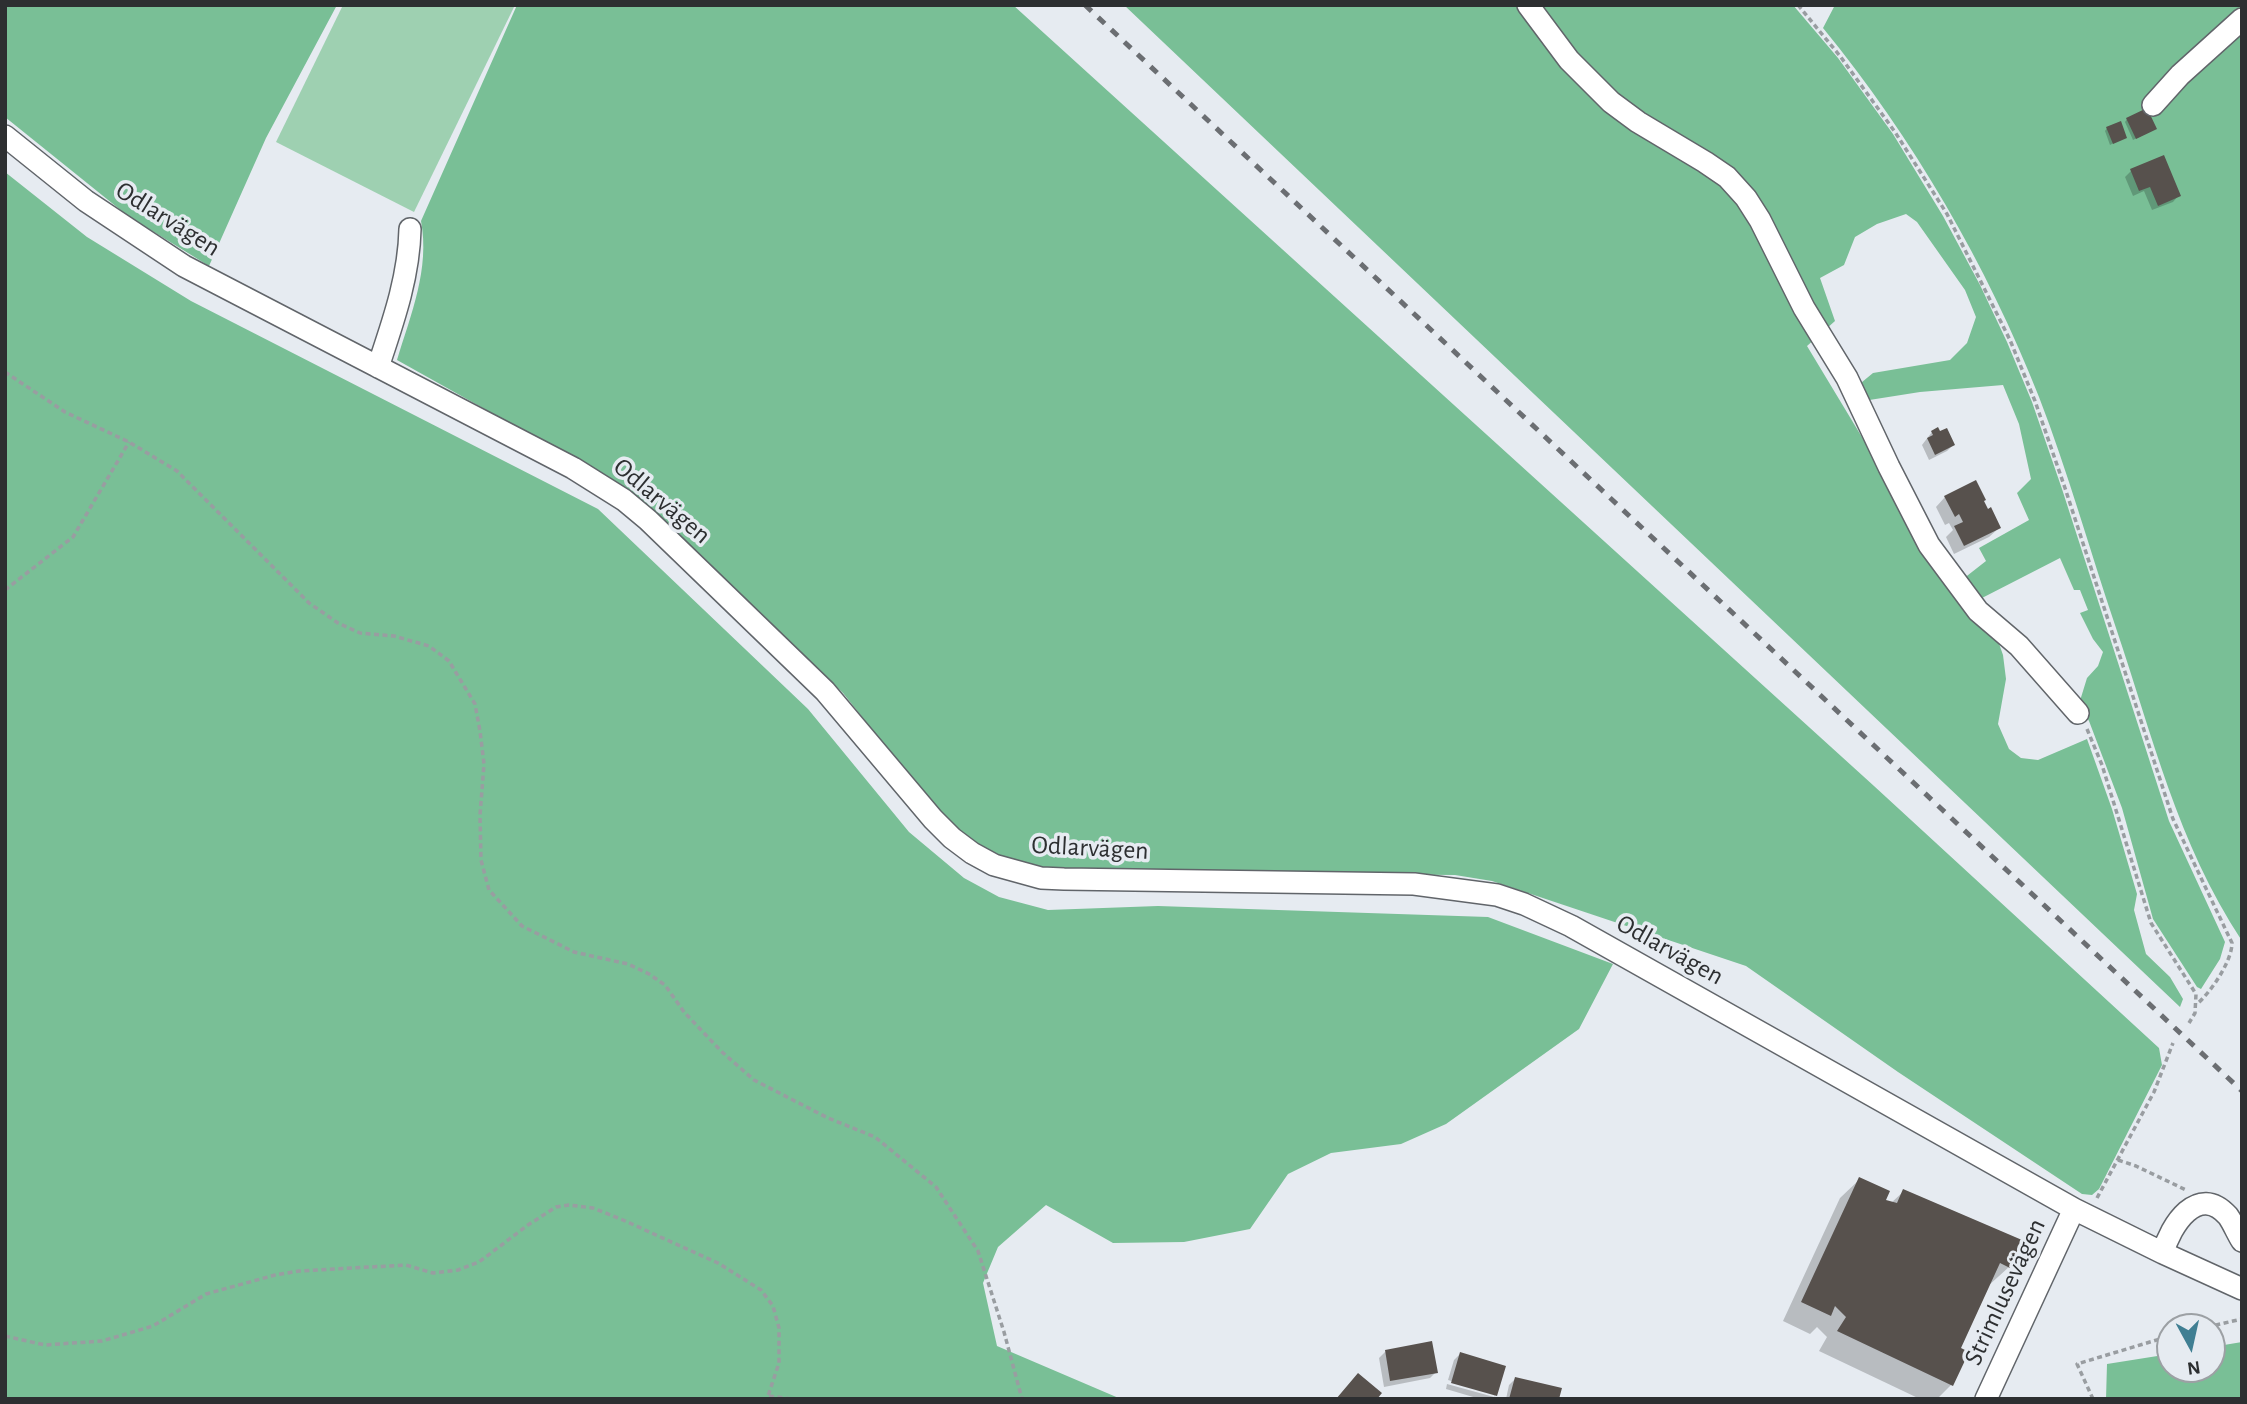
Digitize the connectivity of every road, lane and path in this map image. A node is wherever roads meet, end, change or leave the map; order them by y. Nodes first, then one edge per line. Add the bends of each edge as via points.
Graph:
1 (1528, 5) edge
2 (1798, 5) edge
3 (2242, 19) edge
4 (2153, 105) dead end
5 (5, 136) edge
6 (410, 229) dead end
7 (378, 367) junction
8 (5, 372) edge
9 (129, 442) junction
10 (5, 590) edge
11 (2078, 713) joint
12 (2197, 1003) junction
13 (2189, 1023) dead end
14 (2173, 1043) dead end
15 (2118, 1160) junction
16 (2218, 1209) junction
17 (2081, 1212) junction
18 (2242, 1241) edge
19 (2163, 1253) junction
20 (2242, 1289) edge
21 (5, 1336) edge
22 (2156, 1340) edge
23 (768, 1398) edge
24 (792, 1399) edge
25 (1022, 1399) edge
26 (1986, 1399) edge
27 (2093, 1399) edge

1 - 11 street via 1569,60 1611,102 1727,177 1746,198 1847,378 1929,545 1978,611 2020,646
2 - 12 path via 1895,132 1947,214 1983,282 2035,401 2173,819 2232,943 2227,965
3 - 4 street
5 - 7 street, Odlarvägen via 86,201 184,265
6 - 7 street via 399,302
7 - 17 street, Odlarvägen via 573,468 648,520 825,691 933,819 971,853 995,865 1041,878 1414,884 1497,895 1571,926
8 - 9 path via 65,412
9 - 10 path via 73,537
9 - 25 path via 177,471 309,603 338,624 360,633 429,646 449,661 475,704 480,731 484,764 481,860 489,890 522,926 573,952 628,964 649,974 665,985 684,1012 754,1080 875,1137 936,1187 978,1251
11 - 12 path via 2102,765 2151,923 2192,986
12 - 13 path
14 - 15 path via 2154,1092
15 - 16 path via 2182,1187
15 - 17 path
16 - 18 street
16 - 19 street via 2205,1204 2189,1209 2167,1236
17 - 19 street, Odlarvägen
17 - 26 street, Strimlusevägen
19 - 20 street, Odlarvägen
21 - 23 path via 46,1345 102,1341 153,1326 206,1294 299,1271 406,1265 433,1273 458,1270 479,1262 556,1207 569,1205 593,1208 623,1220 718,1263 761,1290 773,1306 779,1328 779,1363
22 - 27 path via 2077,1364
23 - 24 path

